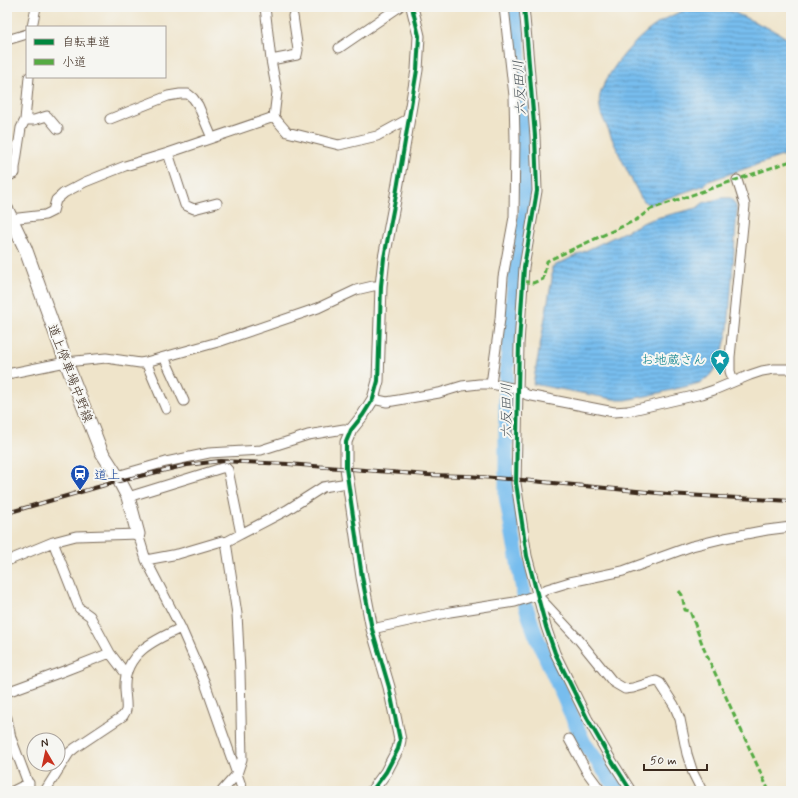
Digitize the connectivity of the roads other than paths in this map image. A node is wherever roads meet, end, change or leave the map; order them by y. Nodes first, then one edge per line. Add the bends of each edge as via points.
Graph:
1 (36, 7) edge
2 (264, 7) edge
3 (399, 7) edge
4 (412, 7) edge
5 (504, 7) edge
6 (524, 7) edge
7 (293, 16) dead end
8 (32, 26) edge
9 (26, 34) edge
10 (7, 40) edge
11 (339, 48) dead end
12 (271, 60) junction
13 (29, 78) edge
14 (274, 117) junction
15 (110, 119) dead end
16 (408, 119) junction
17 (25, 120) junction
18 (58, 129) dead end
19 (212, 138) junction
20 (168, 153) junction
21 (7, 177) edge
22 (737, 180) dead end
23 (217, 203) dead end
24 (9, 214) edge
25 (381, 286) junction
26 (164, 357) junction
27 (66, 362) junction
28 (146, 362) junction
29 (791, 369) edge
30 (7, 374) edge
31 (733, 381) junction
32 (492, 384) junction
33 (516, 388) junction
34 (373, 399) junction
35 (184, 401) dead end
36 (166, 409) dead end
37 (351, 430) junction
38 (117, 476) junction
39 (348, 483) junction
40 (128, 497) junction
41 (791, 527) edge
42 (138, 534) junction
43 (241, 534) junction
44 (53, 542) junction
45 (226, 542) junction
46 (146, 560) junction
47 (7, 561) edge
48 (537, 595) junction
49 (181, 628) junction
50 (372, 629) junction
51 (110, 653) junction
52 (126, 674) junction
53 (7, 692) edge
54 (7, 718) edge
55 (569, 738) dead end
56 (237, 774) junction
57 (30, 787) edge
58 (13, 791) edge
59 (45, 791) edge
60 (222, 791) edge
61 (243, 791) edge
62 (372, 791) edge
63 (601, 791) edge
64 (632, 791) edge
65 (702, 791) edge

1 - 8 street
2 - 12 street
3 - 11 street
4 - 16 street via 419,36 417,70
5 - 32 street via 514,96 514,217 503,276
6 - 33 street via 537,191 524,267
7 - 12 street via 297,56
9 - 10 street
12 - 14 street via 277,92
13 - 17 street
14 - 16 street via 287,132 339,145 377,136
14 - 19 street
15 - 19 street via 168,96 188,94 198,105
16 - 25 street
17 - 18 street via 48,116
17 - 21 street via 21,128 15,173
19 - 20 street
20 - 23 street via 185,205 194,209
20 - 24 street via 85,182 64,193 56,200 53,211 45,215
22 - 31 street via 745,205 730,357
24 - 27 main road, 道上停車場中野線
25 - 26 street via 356,290 310,311
25 - 34 street via 378,381
26 - 28 street
26 - 35 street
27 - 28 street via 106,358
27 - 30 street
27 - 38 main road, 道上停車場中野線 via 101,451
28 - 36 street
29 - 31 street via 762,371
31 - 33 street via 702,394 628,412 614,412 527,395
32 - 33 street
32 - 34 street via 462,386 387,402
33 - 48 street via 516,483 527,556
34 - 37 street
37 - 38 street via 308,435 261,450 209,453
37 - 39 street via 346,442
38 - 40 main road, 道上停車場中野線
39 - 43 street via 323,487 287,510
39 - 50 street
40 - 42 main road, 道上停車場中野線
40 - 43 street via 225,467 228,470
41 - 48 street via 692,546 623,571 570,582
42 - 44 street via 76,536
42 - 46 street
43 - 45 street
44 - 47 street
44 - 51 street via 79,608 90,616
45 - 46 street
45 - 56 street via 237,614 240,670 242,759
46 - 49 street
48 - 50 street via 515,602 450,612
48 - 64 street via 555,653 587,718
48 - 65 street via 579,640 613,682 625,689 656,681 660,683 680,719 687,754
49 - 52 street via 143,648 130,663
49 - 56 street via 205,683
50 - 62 street via 389,687 400,740 386,772
51 - 52 street
51 - 53 street
52 - 59 street via 126,710 123,716 74,748
54 - 57 street via 11,738
55 - 63 street via 587,772
56 - 60 street
56 - 61 street
57 - 58 street

